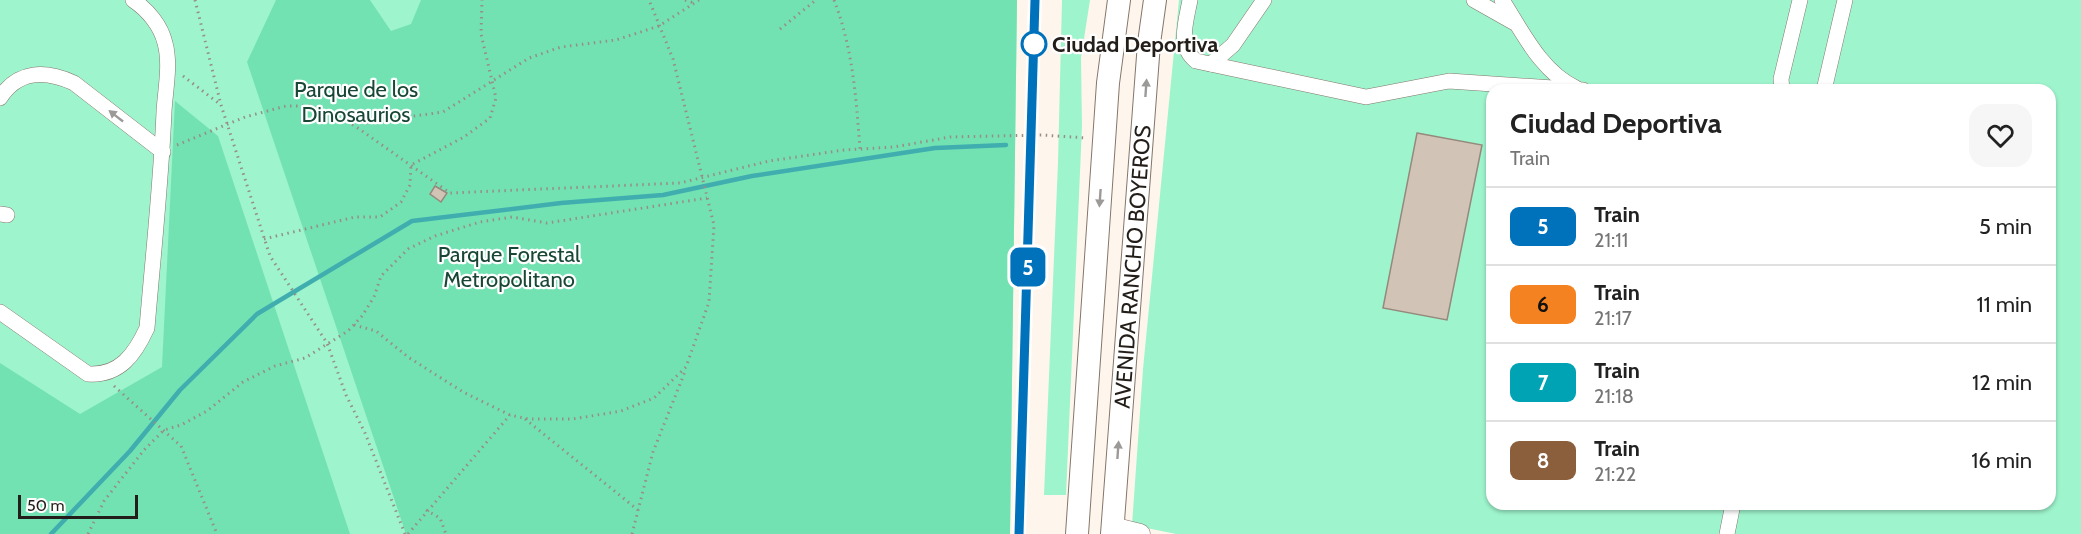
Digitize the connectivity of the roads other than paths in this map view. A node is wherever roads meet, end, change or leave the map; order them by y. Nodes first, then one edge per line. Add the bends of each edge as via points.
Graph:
1 (133, 0) edge
2 (1119, 0) edge
3 (1155, 0) edge
4 (1190, 0) edge
5 (1264, 0) edge
6 (1278, 0) edge
7 (1474, 0) edge
8 (1502, 0) edge
9 (1800, 0) edge
10 (1845, 0) edge
11 (1518, 25) junction
12 (1233, 45) junction
13 (1211, 64) junction
14 (1493, 84) edge
15 (1568, 84) edge
16 (1781, 84) edge
17 (1825, 84) edge
18 (0, 98) edge
19 (163, 152) junction
20 (0, 312) edge
21 (1081, 471) junction
22 (1732, 510) edge
23 (1114, 529) edge
24 (1077, 534) edge
25 (1726, 534) edge

1 - 19 lane via 158,25 166,44
2 -> 21 highway, AVENIDA RANCHO BOYEROS via 1108,83
23 -> 3 highway, AVENIDA RANCHO BOYEROS
4 - 13 lane via 1186,53 1196,62
5 - 12 lane
6 - 12 lane via 1257,14
7 - 11 lane
8 - 11 lane
9 - 16 lane
10 - 17 lane
11 - 15 lane via 1545,65
12 - 13 lane
13 - 14 lane via 1366,98 1449,81
19 -> 18 lane via 74,83 58,75 38,73 22,77
19 - 20 lane via 147,328 136,350 121,367 101,375 88,374
21 - 23 highway via 1084,520
21 - 24 highway, AVENIDA RANCHO BOYEROS
22 - 25 lane

